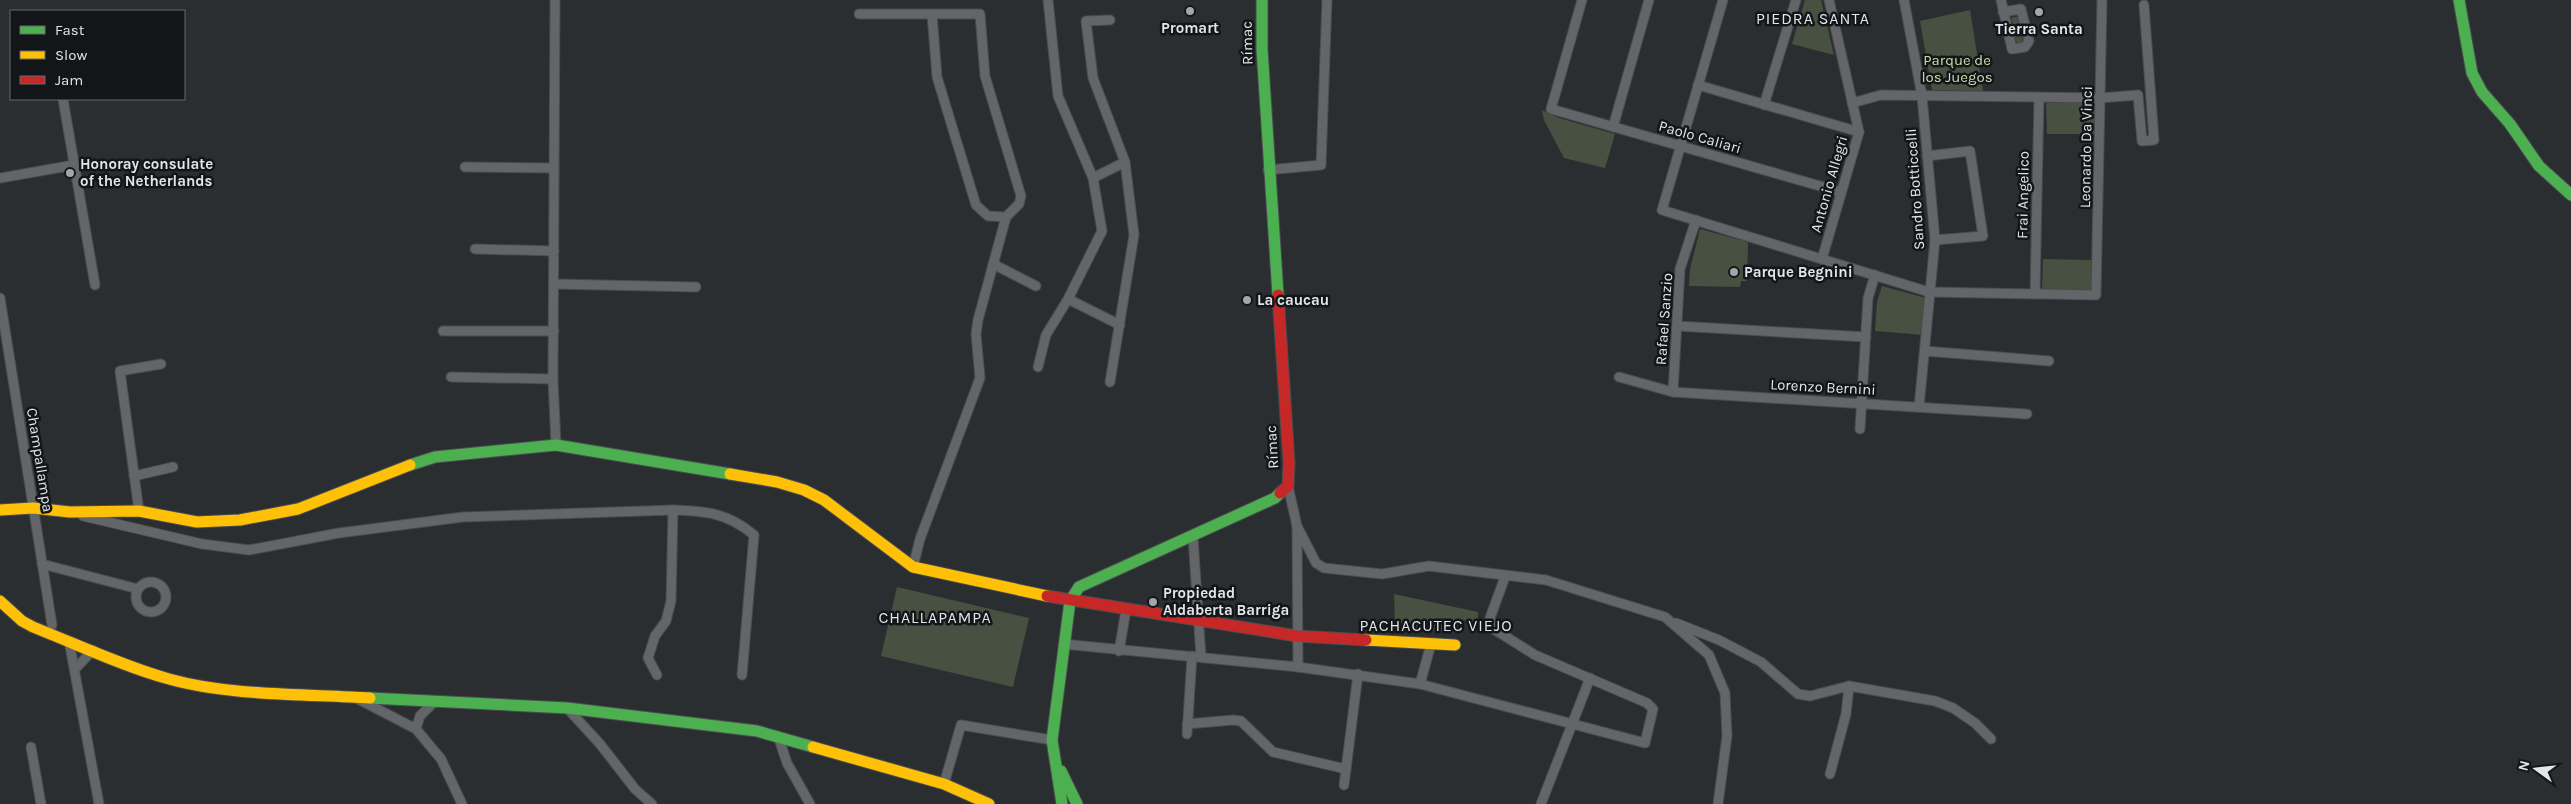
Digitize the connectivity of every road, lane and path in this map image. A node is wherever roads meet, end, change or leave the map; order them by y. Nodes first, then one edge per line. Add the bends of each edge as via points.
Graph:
1 (555, 0) edge
2 (1048, 0) edge
3 (1262, 0) edge
4 (1327, 0) edge
5 (1582, 0) edge
6 (1649, 0) edge
7 (1723, 0) edge
8 (1796, 0) edge
9 (1829, 0) edge
10 (1904, 0) edge
11 (2001, 0) edge
12 (2102, 0) edge
13 (2460, 0) edge
14 (2144, 5) dead end
15 (2003, 12) junction
16 (858, 14) dead end
17 (932, 14) junction
18 (1110, 20) dead end
19 (1698, 85) junction
20 (1922, 96) junction
21 (2039, 97) junction
22 (2100, 98) junction
23 (63, 100) edge
24 (1852, 103) junction
25 (1764, 105) junction
26 (1613, 127) junction
27 (1859, 132) junction
28 (1680, 146) junction
29 (1927, 156) junction
30 (1125, 162) junction
31 (74, 165) junction
32 (465, 167) dead end
33 (554, 168) junction
34 (1268, 170) junction
35 (0, 178) edge
36 (1093, 178) junction
37 (1841, 192) junction
38 (2571, 195) edge
39 (1006, 217) junction
40 (1696, 220) junction
41 (1935, 240) junction
42 (475, 249) dead end
43 (554, 251) junction
44 (1822, 259) junction
45 (993, 264) junction
46 (1875, 275) junction
47 (554, 284) junction
48 (95, 285) dead end
49 (1036, 286) dead end
50 (696, 287) dead end
51 (1930, 292) junction
52 (2035, 294) junction
53 (0, 298) edge
54 (1068, 299) junction
55 (1120, 325) junction
56 (1677, 326) junction
57 (443, 331) dead end
58 (554, 331) junction
59 (1866, 337) junction
60 (1924, 351) junction
61 (2049, 362) dead end
62 (161, 364) dead end
63 (1038, 367) dead end
64 (1619, 377) dead end
65 (452, 378) dead end
66 (553, 379) junction
67 (1110, 382) dead end
68 (1673, 392) junction
69 (1861, 403) junction
70 (1919, 407) junction
71 (2028, 414) dead end
72 (1860, 429) dead end
73 (556, 446) junction
74 (173, 467) dead end
75 (134, 476) junction
76 (1288, 486) junction
77 (34, 508) junction
78 (0, 510) edge
79 (673, 510) junction
80 (138, 511) junction
81 (70, 512) junction
82 (1297, 526) junction
83 (1193, 537) junction
84 (42, 564) junction
85 (913, 567) junction
86 (1505, 577) junction
87 (138, 589) dead end
88 (0, 601) edge
89 (1070, 601) junction
90 (1126, 610) junction
91 (1669, 620) junction
92 (1200, 621) junction
93 (52, 625) dead end
94 (1297, 636) junction
95 (69, 641) junction
96 (1063, 644) junction
97 (1431, 644) junction
98 (1455, 645) dead end
99 (93, 650) junction
100 (1119, 651) junction
101 (1197, 656) junction
102 (1298, 667) junction
103 (76, 668) junction
104 (1358, 674) junction
105 (657, 675) dead end
106 (742, 675) dead end
107 (1590, 678) junction
108 (1420, 684) junction
109 (1849, 686) junction
110 (352, 696) junction
111 (434, 702) junction
112 (567, 708) junction
113 (1571, 724) junction
114 (416, 729) junction
115 (778, 736) junction
116 (1991, 739) dead end
117 (1052, 740) junction
118 (31, 747) dead end
119 (1054, 758) junction
120 (1346, 770) junction
121 (1830, 774) dead end
122 (944, 784) junction
123 (1344, 785) dead end
124 (647, 802) edge
125 (41, 804) edge
126 (99, 804) edge
127 (462, 804) edge
128 (810, 804) edge
129 (989, 804) edge
130 (1062, 804) edge
131 (1077, 804) edge
132 (1540, 804) edge
133 (1718, 804) edge

1 - 33 street
2 - 36 street via 1058,96
3 - 34 street, Rímac
4 - 34 street via 1321,165
5 - 26 street, Paolo Caliari via 1551,109
6 - 26 street
7 - 19 street
8 - 25 street
9 - 24 street, Antonio Allegri
10 - 20 street, Sandro Botticcelli
11 - 15 street
12 - 22 street, Leonardo Da Vinci
13 - 38 street via 2466,48 2472,73 2482,92 2510,124 2539,166
14 - 22 street via 2154,140 2142,141 2138,95
15 - 15 street via 2021,9 2029,41 2026,47 2012,49
16 - 17 street
17 - 39 street via 937,77 976,205 988,216
17 - 39 street via 980,14 985,76 1021,196 1013,212
18 - 30 street via 1086,21 1093,78
19 - 25 street
19 - 28 street
20 - 21 street
20 - 24 street via 1882,96
20 - 29 street, Sandro Botticcelli
21 - 22 street
21 - 52 street, Frai Angelico
22 - 52 street, Leonardo Da Vinci via 2096,295
23 - 31 street
24 - 27 street, Antonio Allegri
25 - 27 street
26 - 28 street, Paolo Caliari
27 - 37 street, Antonio Allegri
28 - 37 street, Paolo Caliari
28 - 40 street via 1662,210
29 - 41 street, Sandro Botticcelli
29 - 41 street via 1970,150 1983,236
30 - 36 street
30 - 55 street via 1134,235
31 - 35 street
31 - 48 street
32 - 33 street
33 - 43 street
34 - 76 street, Rímac
36 - 54 street via 1102,231
37 - 44 street, Antonio Allegri
39 - 45 street
40 - 44 street
40 - 56 street, Rafael Sanzio via 1680,269
41 - 51 street, Sandro Botticcelli
42 - 43 street
43 - 47 street
44 - 46 street
45 - 49 street
45 - 85 street via 976,334 980,378 920,539
46 - 51 street
46 - 59 street via 1868,298
47 - 50 street
47 - 58 street
51 - 52 street
51 - 60 street, Sandro Botticcelli
53 - 77 street, Champallampa
54 - 55 street
54 - 63 street via 1046,336
55 - 67 street
56 - 59 street
56 - 68 street, Rafael Sanzio
57 - 58 street
58 - 66 street
59 - 69 street
60 - 61 street
60 - 70 street, Sandro Botticcelli
62 - 75 street via 120,372
64 - 68 street, Lorenzo Bernini
65 - 66 street
66 - 73 street
68 - 69 street, Lorenzo Bernini
69 - 70 street, Lorenzo Bernini
69 - 72 street
70 - 71 street, Lorenzo Bernini
73 - 80 street via 435,457 390,470 347,491 298,509 240,520 197,522
73 - 85 street via 777,482 804,490 824,500
74 - 75 street
75 - 80 street
76 - 82 street
76 - 83 street, Rímac via 1275,498
77 - 78 street
77 - 81 street
77 - 84 street, Champallampa
79 - 81 street via 462,517 339,533 249,550 202,544
79 - 105 street via 670,601 666,621 655,636 648,658
79 - 106 street via 706,511 738,522 754,535
80 - 81 street
82 - 86 street via 1316,563 1324,568 1382,574 1429,566
82 - 94 street
83 - 89 street, Rímac via 1079,587
83 - 92 street
84 - 87 street
84 - 93 street, Champallampa
85 - 89 street
86 - 91 street via 1546,580
86 - 107 street via 1490,618 1492,628 1535,655
88 - 95 street via 22,621
89 - 90 street
89 - 96 street
90 - 92 street
90 - 100 street
91 - 109 street via 1719,640 1761,662 1798,694 1810,696
91 - 133 street via 1708,655 1725,693 1727,736
92 - 94 street
92 - 101 street
94 - 97 street
94 - 102 street
95 - 99 street
95 - 103 street
96 - 100 street
96 - 117 street
97 - 98 street
97 - 108 street
99 - 103 street
99 - 110 street via 168,679 196,684 260,692
100 - 101 street
101 - 102 street
101 - 120 street via 1187,729 1241,721 1273,752
102 - 104 street
103 - 126 street
104 - 108 street
104 - 120 street
107 - 113 street
107 - 113 street via 1647,703 1653,710 1644,743
108 - 113 street
109 - 116 street via 1908,695 1953,708
109 - 121 street via 1845,718
110 - 111 street
110 - 114 street
111 - 112 street
111 - 114 street via 420,716
112 - 115 street
112 - 124 street
113 - 132 street
114 - 127 street via 441,759
115 - 122 street
115 - 128 street via 787,762
117 - 119 street
117 - 122 street via 960,725
118 - 125 street
119 - 130 street
119 - 131 street
120 - 123 street
122 - 129 street

